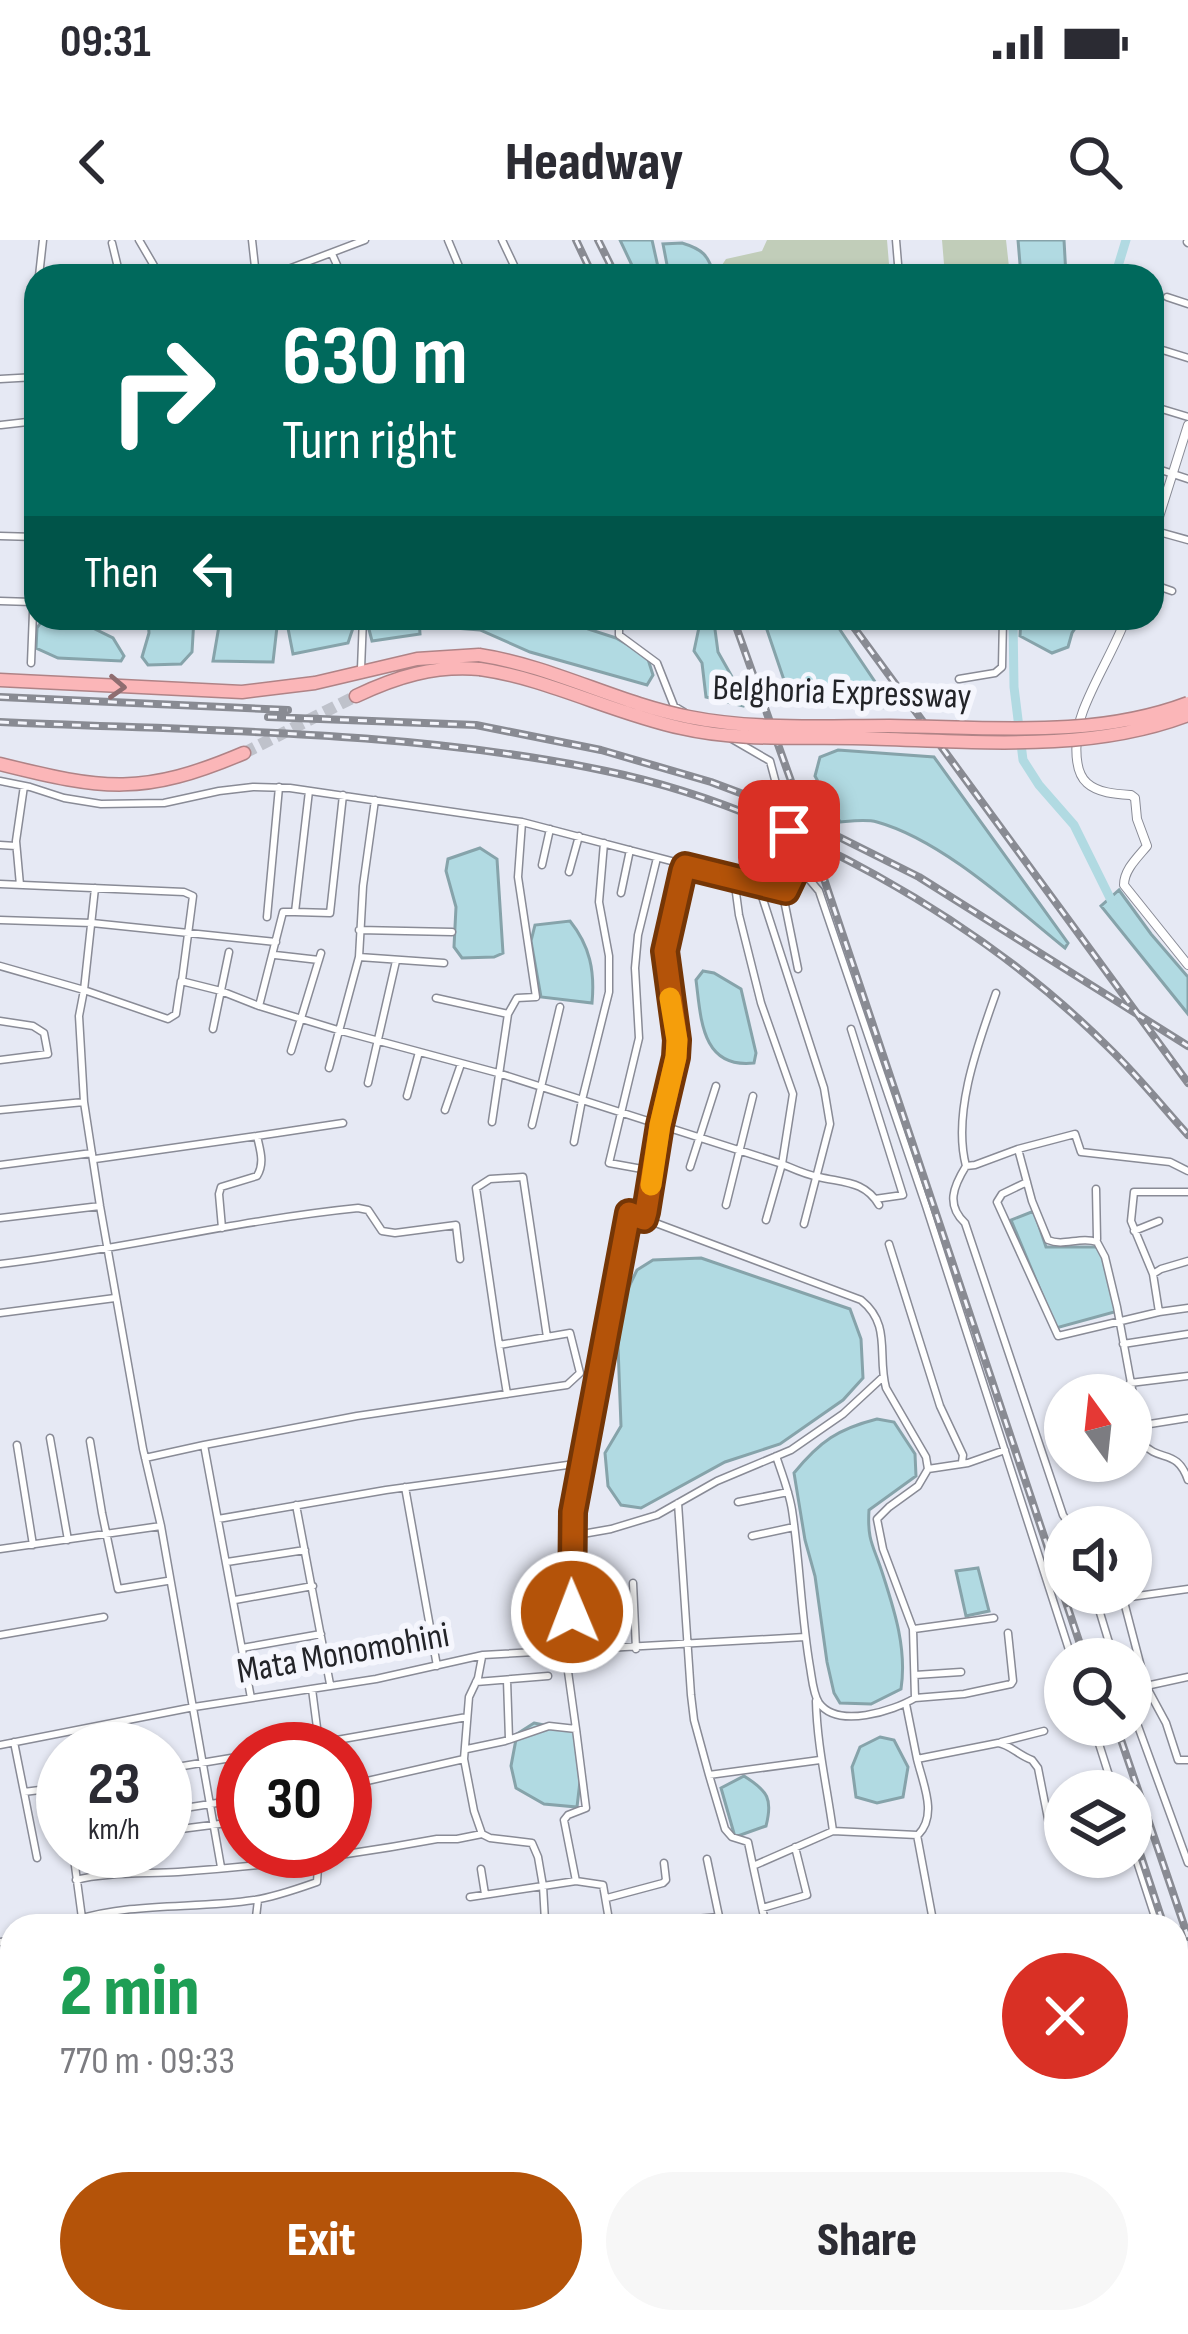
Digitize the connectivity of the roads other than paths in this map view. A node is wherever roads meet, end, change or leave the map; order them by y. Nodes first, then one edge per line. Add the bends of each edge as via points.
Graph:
1 (359, 241) edge
2 (112, 243) dead end
3 (332, 254) junction
4 (117, 264) edge
5 (311, 264) edge
6 (337, 264) edge
7 (1167, 297) dead end
8 (1188, 304) edge
9 (1188, 421) edge
10 (1164, 472) edge
11 (1172, 475) junction
12 (1188, 479) edge
13 (1164, 499) edge
14 (1164, 588) edge
15 (1172, 591) dead end
16 (33, 630) edge
17 (363, 630) edge
18 (619, 630) edge
19 (1003, 630) edge
20 (1122, 630) edge
21 (480, 662) junction
22 (31, 663) dead end
23 (361, 672) junction
24 (959, 679) dead end
25 (0, 680) edge
26 (356, 696) tunnel mouth
27 (1188, 703) edge
28 (1188, 715) edge
29 (244, 753) tunnel mouth
30 (0, 764) edge
31 (0, 781) edge
32 (25, 786) junction
33 (279, 787) junction
34 (309, 791) junction
35 (343, 795) junction
36 (375, 800) junction
37 (522, 823) junction
38 (550, 829) junction
39 (579, 836) junction
40 (604, 843) junction
41 (0, 845) edge
42 (16, 846) junction
43 (630, 850) junction
44 (657, 858) junction
45 (542, 865) dead end
46 (685, 866) junction
47 (798, 866) junction
48 (569, 872) dead end
49 (734, 878) junction
50 (0, 884) edge
51 (758, 884) junction
52 (20, 885) junction
53 (95, 888) junction
54 (782, 890) junction
55 (621, 893) dead end
56 (295, 912) junction
57 (266, 917) dead end
58 (0, 920) edge
59 (92, 923) junction
60 (359, 930) junction
61 (452, 932) dead end
62 (189, 933) junction
63 (276, 942) junction
64 (229, 952) dead end
65 (274, 955) junction
66 (359, 957) junction
67 (396, 961) junction
68 (444, 963) dead end
69 (1188, 965) edge
70 (0, 966) edge
71 (798, 969) dead end
72 (182, 981) junction
73 (221, 991) junction
74 (996, 993) dead end
75 (83, 994) junction
76 (436, 998) dead end
77 (259, 1006) junction
78 (560, 1007) dead end
79 (508, 1014) junction
80 (300, 1018) junction
81 (0, 1021) edge
82 (214, 1029) dead end
83 (851, 1029) dead end
84 (338, 1030) junction
85 (379, 1040) junction
86 (291, 1051) dead end
87 (419, 1052) junction
88 (0, 1060) edge
89 (461, 1064) junction
90 (329, 1069) dead end
91 (499, 1073) junction
92 (368, 1083) dead end
93 (716, 1086) dead end
94 (543, 1088) junction
95 (407, 1096) dead end
96 (753, 1096) dead end
97 (582, 1100) junction
98 (85, 1102) junction
99 (0, 1110) edge
100 (445, 1110) dead end
101 (619, 1114) junction
102 (492, 1122) dead end
103 (343, 1123) dead end
104 (532, 1125) dead end
105 (660, 1125) junction
106 (257, 1136) junction
107 (699, 1138) junction
108 (574, 1142) dead end
109 (1018, 1149) junction
110 (740, 1152) junction
111 (93, 1156) junction
112 (782, 1164) junction
113 (0, 1165) edge
114 (966, 1166) junction
115 (690, 1167) dead end
116 (1188, 1171) edge
117 (653, 1172) junction
118 (815, 1177) junction
119 (1027, 1182) junction
120 (919, 1185) junction
121 (901, 1189) junction
122 (1096, 1189) dead end
123 (1188, 1192) edge
124 (726, 1205) dead end
125 (100, 1206) junction
126 (645, 1215) junction
127 (0, 1217) edge
128 (766, 1220) dead end
129 (1160, 1221) dead end
130 (803, 1223) dead end
131 (221, 1228) junction
132 (1134, 1231) junction
133 (1097, 1242) junction
134 (889, 1244) dead end
135 (108, 1247) junction
136 (460, 1259) dead end
137 (1188, 1262) edge
138 (0, 1264) edge
139 (1153, 1274) junction
140 (116, 1298) junction
141 (1188, 1308) edge
142 (1159, 1312) junction
143 (0, 1313) edge
144 (1120, 1321) junction
145 (1188, 1334) edge
146 (547, 1337) junction
147 (1123, 1344) junction
148 (499, 1345) junction
149 (1128, 1374) edge
150 (1188, 1376) edge
151 (883, 1377) junction
152 (1152, 1380) edge
153 (506, 1394) junction
154 (1188, 1418) edge
155 (1152, 1424) edge
156 (50, 1438) dead end
157 (91, 1442) dead end
158 (17, 1445) dead end
159 (204, 1445) junction
160 (1006, 1450) junction
161 (1152, 1453) edge
162 (776, 1456) junction
163 (145, 1458) junction
164 (582, 1462) junction
165 (962, 1462) junction
166 (1185, 1464) edge
167 (928, 1469) junction
168 (1188, 1480) edge
169 (405, 1487) junction
170 (788, 1492) junction
171 (738, 1502) dead end
172 (679, 1503) junction
173 (296, 1505) junction
174 (1060, 1506) edge
175 (218, 1519) junction
176 (160, 1526) junction
177 (794, 1527) junction
178 (106, 1534) junction
179 (571, 1536) junction
180 (752, 1536) dead end
181 (68, 1540) junction
182 (33, 1545) junction
183 (0, 1549) edge
184 (305, 1550) junction
185 (227, 1562) junction
186 (169, 1581) junction
187 (633, 1582) dead end
188 (313, 1586) junction
189 (1188, 1589) edge
190 (1152, 1592) edge
191 (235, 1600) junction
192 (104, 1617) dead end
193 (994, 1618) dead end
194 (913, 1629) junction
195 (1008, 1633) dead end
196 (321, 1634) junction
197 (0, 1635) edge
198 (805, 1637) junction
199 (1065, 1638) edge
200 (687, 1644) junction
201 (242, 1648) junction
202 (636, 1648) junction
203 (569, 1650) junction
204 (483, 1655) junction
205 (437, 1667) junction
206 (961, 1672) dead end
207 (915, 1675) junction
208 (548, 1676) dead end
209 (1188, 1677) edge
210 (507, 1680) junction
211 (476, 1682) junction
212 (1152, 1685) edge
213 (331, 1686) junction
214 (311, 1689) junction
215 (1152, 1697) edge
216 (251, 1698) junction
217 (915, 1698) junction
218 (816, 1700) junction
219 (906, 1704) junction
220 (194, 1707) junction
221 (466, 1717) junction
222 (314, 1722) edge
223 (576, 1729) junction
224 (1044, 1731) dead end
225 (372, 1735) edge
226 (509, 1739) junction
227 (14, 1742) junction
228 (998, 1743) junction
229 (0, 1745) edge
230 (1145, 1746) edge
231 (466, 1749) junction
232 (464, 1759) junction
233 (820, 1760) junction
234 (917, 1760) junction
235 (1188, 1760) edge
236 (216, 1761) edge
237 (202, 1763) junction
238 (192, 1765) edge
239 (709, 1775) junction
240 (372, 1780) edge
241 (36, 1790) edge
242 (24, 1792) junction
243 (1044, 1801) edge
244 (216, 1803) edge
245 (210, 1804) junction
246 (192, 1807) edge
247 (214, 1824) junction
248 (192, 1827) edge
249 (833, 1831) junction
250 (482, 1834) junction
251 (917, 1835) junction
252 (216, 1836) edge
253 (372, 1847) edge
254 (795, 1847) junction
255 (36, 1853) edge
256 (707, 1859) dead end
257 (664, 1863) dead end
258 (1188, 1863) edge
259 (753, 1866) junction
260 (216, 1868) edge
261 (481, 1869) dead end
262 (317, 1878) edge
263 (1142, 1878) edge
264 (76, 1880) joint
265 (576, 1881) junction
266 (543, 1886) junction
267 (484, 1894) junction
268 (470, 1897) dead end
269 (607, 1898) junction
270 (258, 1900) junction
271 (762, 1908) junction
272 (78, 1914) edge
273 (100, 1914) edge
274 (256, 1914) edge
275 (545, 1914) edge
276 (609, 1914) edge
277 (719, 1914) edge
278 (763, 1914) edge
279 (932, 1914) edge
280 (1154, 1914) edge

1 - 3 street
2 - 4 street
3 - 5 street
3 - 6 street
7 - 8 street
9 - 11 street
10 - 11 street
11 - 12 street
11 - 13 street
14 - 15 street
16 - 22 street
17 - 23 street
18 - 47 street via 657,663 674,706 770,760
19 - 24 street via 1001,667
20 - 69 street via 1081,717 1077,763 1093,787 1135,798 1147,846 1124,885
21 - 23 highway, Belghoria Expressway via 417,659
21 - 26 highway, Belghoria Expressway via 423,670
21 - 27 highway, Belghoria Expressway, bridge via 535,667 646,708 732,724 1055,729
21 - 28 highway, Belghoria Expressway, bridge via 661,724 717,734 1050,741
25 -> 23 highway, Belghoria Expressway via 242,692
29 - 30 highway via 138,786
31 - 32 street
32 - 33 street via 101,804
32 - 42 street
33 - 34 street
33 - 57 street
34 - 35 street
34 - 56 street
35 - 36 street
35 - 56 street via 330,913
36 - 37 street
36 - 60 street
37 - 38 street
37 - 79 street via 518,877 536,997 517,998
38 - 39 street
38 - 45 street
39 - 40 street
39 - 48 street
40 - 43 street
40 - 97 street via 598,902 609,992
41 - 42 street
42 - 52 street
43 - 44 street
43 - 55 street
44 - 46 street
44 - 101 street via 638,935 639,1038
46 - 49 street
46 - 105 street via 665,951 677,1040
47 - 54 street
47 - 120 street via 819,891
49 - 51 street
49 - 112 street via 761,1004 793,1094
50 - 52 street
51 - 54 street
51 - 118 street via 828,1101
52 - 53 street
53 - 59 street
53 - 62 street via 193,896
54 - 71 street
56 - 63 street via 283,912
58 - 59 street
59 - 62 street
59 - 75 street
60 - 61 street
60 - 66 street
62 - 63 street
62 - 72 street
63 - 65 street
64 - 73 street
65 - 77 street
65 - 80 street via 320,956
66 - 67 street
66 - 84 street
67 - 68 street
67 - 85 street
70 - 75 street
72 - 73 street
72 - 75 street via 168,1019
73 - 77 street
73 - 82 street
74 - 114 street via 960,1134
75 - 98 street
76 - 79 street
77 - 80 street
78 - 94 street
79 - 91 street
80 - 84 street
80 - 86 street
81 - 88 street via 44,1033 48,1054
83 - 121 street
84 - 85 street
84 - 90 street
85 - 87 street
85 - 92 street
87 - 89 street
87 - 95 street
89 - 91 street
89 - 100 street
91 - 94 street
91 - 102 street
93 - 107 street
94 - 97 street
94 - 104 street
96 - 110 street
97 - 101 street
97 - 108 street
98 - 99 street
98 - 111 street
101 - 105 street
101 - 117 street via 610,1163
103 - 106 street
105 - 107 street
105 - 117 street
106 - 111 street
106 - 131 street via 260,1171 221,1187
107 - 110 street
107 - 115 street
109 - 114 street
109 - 116 street via 1075,1134 1081,1152
109 - 119 street
110 - 112 street
110 - 124 street
111 - 113 street
111 - 125 street
112 - 118 street
112 - 128 street
114 - 174 street via 952,1199 955,1214 965,1223
117 - 126 street
118 - 121 street via 853,1183 877,1202 903,1195
118 - 130 street
119 - 133 street via 1048,1240
119 - 144 street via 997,1202 1058,1336
120 - 121 street
120 - 160 street
122 - 133 street
123 - 132 street via 1134,1192
125 - 127 street
125 - 135 street
126 - 151 street via 861,1300 880,1328
126 - 164 street via 629,1213
129 - 132 street
131 - 135 street
131 - 136 street via 358,1208 382,1231 456,1225
132 - 139 street
133 - 144 street
134 - 165 street
135 - 138 street
135 - 140 street
137 - 139 street
139 - 142 street
140 - 143 street
140 - 163 street
141 - 142 street
142 - 144 street
144 - 147 street
145 - 147 street
146 - 148 street
146 - 148 street via 523,1177 490,1179 476,1187
146 - 153 street via 570,1334 580,1372 567,1385
147 - 149 street
148 - 153 street
150 - 152 street
151 - 162 street via 843,1414
151 - 167 street
153 - 159 street
154 - 155 street
156 - 181 street
157 - 178 street
158 - 182 street
159 - 163 street
159 - 175 street
160 - 165 street
160 - 199 street
161 - 166 street
162 - 170 street
162 - 172 street
163 - 176 street
164 - 169 street
164 - 179 street
165 - 167 street
166 - 168 street
167 - 194 street via 877,1519
169 - 173 street
169 - 205 street
170 - 171 street
170 - 177 street
172 - 179 street
172 - 200 street
173 - 175 street
173 - 184 street
175 - 185 street
176 - 178 street
176 - 186 street
177 - 180 street
177 - 198 street
178 - 181 street
178 - 186 street via 118,1589
179 - 203 street
181 - 182 street
182 - 183 street
184 - 185 street
184 - 188 street
185 - 191 street
186 - 220 street
187 - 202 street
188 - 191 street
188 - 196 street
189 - 190 street
191 - 201 street
192 - 197 street
193 - 194 street
194 - 207 street
195 - 217 street via 1011,1684
196 - 201 street
196 - 213 street
198 - 200 street, Mata Monomohini
198 - 218 street
200 - 202 street, Mata Monomohini
200 - 239 street
201 - 216 street
202 - 203 street, Mata Monomohini
203 - 204 street, Mata Monomohini
203 - 223 street
204 - 205 street, Mata Monomohini
204 - 211 street
205 - 213 street, Mata Monomohini
206 - 207 street
207 - 217 street
208 - 210 street
209 - 212 street
210 - 211 street
210 - 226 street
211 - 221 street
213 - 214 street, Mata Monomohini
214 - 216 street, Mata Monomohini
214 - 222 street
215 - 235 street via 1178,1760
216 - 220 street, Mata Monomohini
217 - 219 street
218 - 219 street via 825,1709 870,1716
218 - 233 street
219 - 234 street
220 - 227 street, Mata Monomohini
220 - 237 street
221 - 225 street
221 - 231 street
223 - 226 street via 549,1726
223 - 265 street via 586,1808 564,1820
224 - 228 street
226 - 231 street
227 - 229 street, Mata Monomohini
227 - 242 street
228 - 234 street
228 - 243 street via 1036,1763
230 - 258 street
231 - 232 street
232 - 240 street
232 - 250 street
233 - 239 street
233 - 249 street
234 - 251 street via 928,1804
236 - 237 street
237 - 238 street
237 - 245 street
239 - 259 street via 725,1828 748,1842
241 - 242 street
242 - 255 street
244 - 245 street
245 - 246 street
245 - 247 street
247 - 248 street
247 - 252 street
249 - 251 street
249 - 254 street
250 - 253 street
250 - 266 street via 532,1843
251 - 279 street
254 - 259 street
254 - 271 street via 807,1895
256 - 277 street
257 - 269 street via 663,1883
259 - 271 street
260 - 264 street
261 - 267 street
262 - 270 street
263 - 280 street
264 - 272 street
265 - 266 street
265 - 269 street via 603,1885
266 - 267 street
266 - 275 street
267 - 268 street
269 - 276 street
270 - 273 street
270 - 274 street
271 - 278 street

